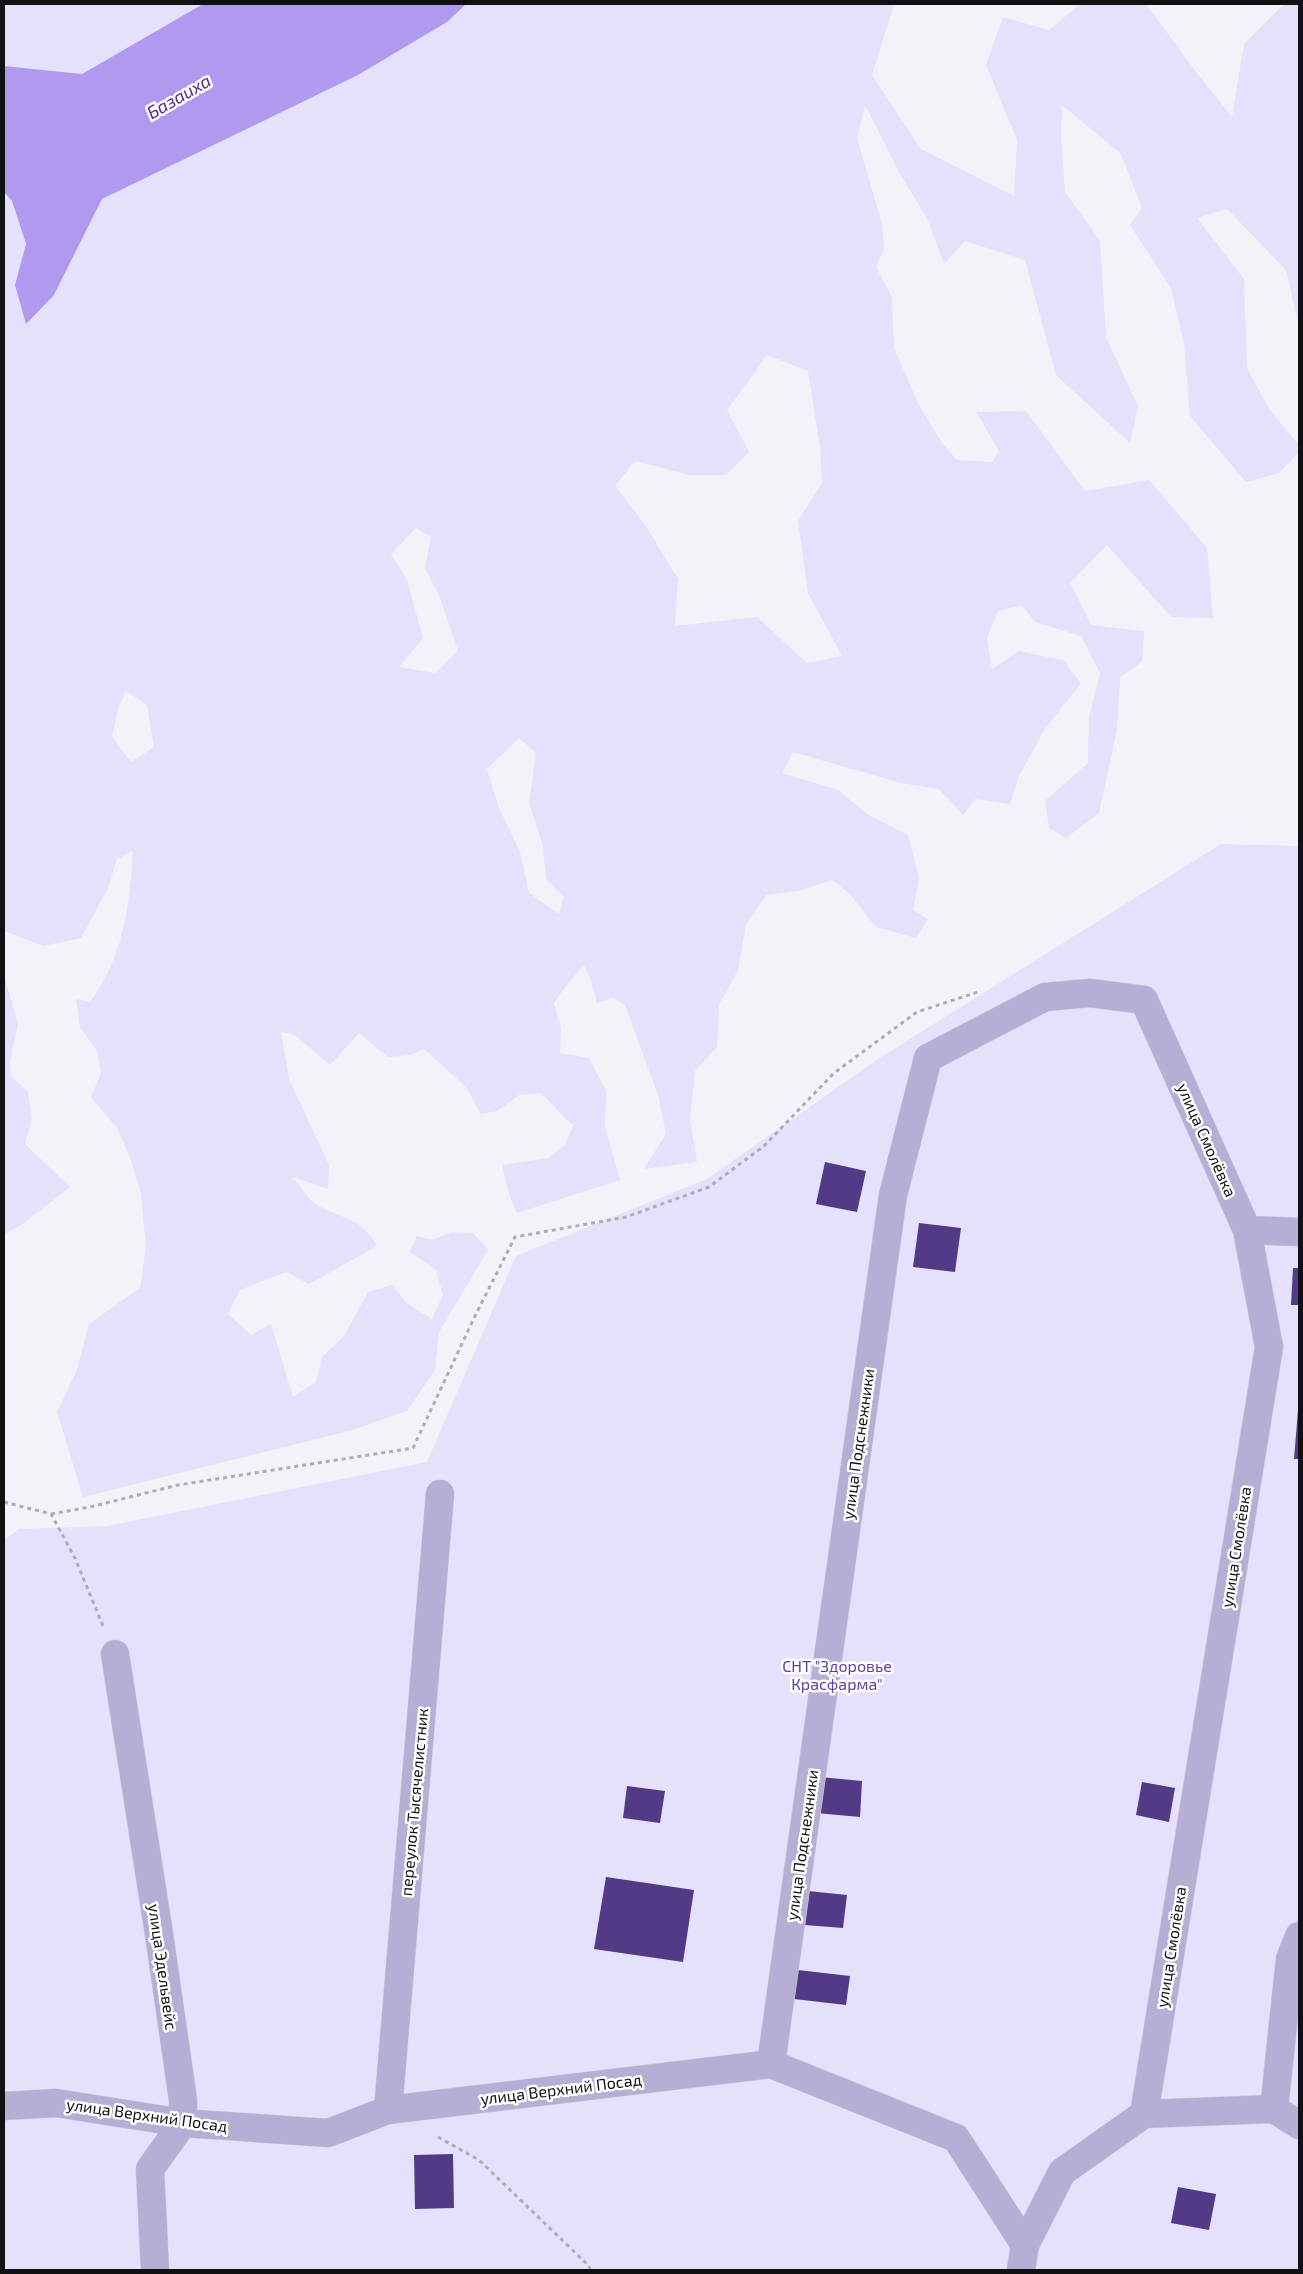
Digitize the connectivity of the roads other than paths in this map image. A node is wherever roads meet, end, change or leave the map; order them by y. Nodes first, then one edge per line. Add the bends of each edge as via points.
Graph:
1 (1144, 1000) joint
2 (1247, 1230) junction
3 (1299, 1232) edge
4 (440, 1494) dead end
5 (114, 1654) road end
6 (1299, 1936) edge
7 (771, 2064) junction
8 (4, 2106) edge
9 (1274, 2109) junction
10 (388, 2110) junction
11 (1144, 2114) junction
12 (183, 2123) junction
13 (1299, 2125) edge
14 (1023, 2257) edge
15 (155, 2270) edge

1 - 2 street, улица Смолёвка
1 - 7 street, улица Подснежники via 1090,993 1045,997 928,1058 893,1195
2 - 3 street
2 - 11 street, улица Смолёвка via 1269,1347
4 - 10 street, переулок Тысячелистник
5 - 12 street, улица Эдельвейс via 159,1934 183,2100
6 - 9 street via 1290,1958
7 - 10 street, улица Верхний Посад
7 - 14 street, улица Верхний Посад via 956,2138
8 - 12 street, улица Верхний Посад via 56,2102
9 - 11 street
9 - 13 street
10 - 12 street, улица Верхний Посад via 328,2132
11 - 14 street via 1062,2172
12 - 15 street via 150,2170

